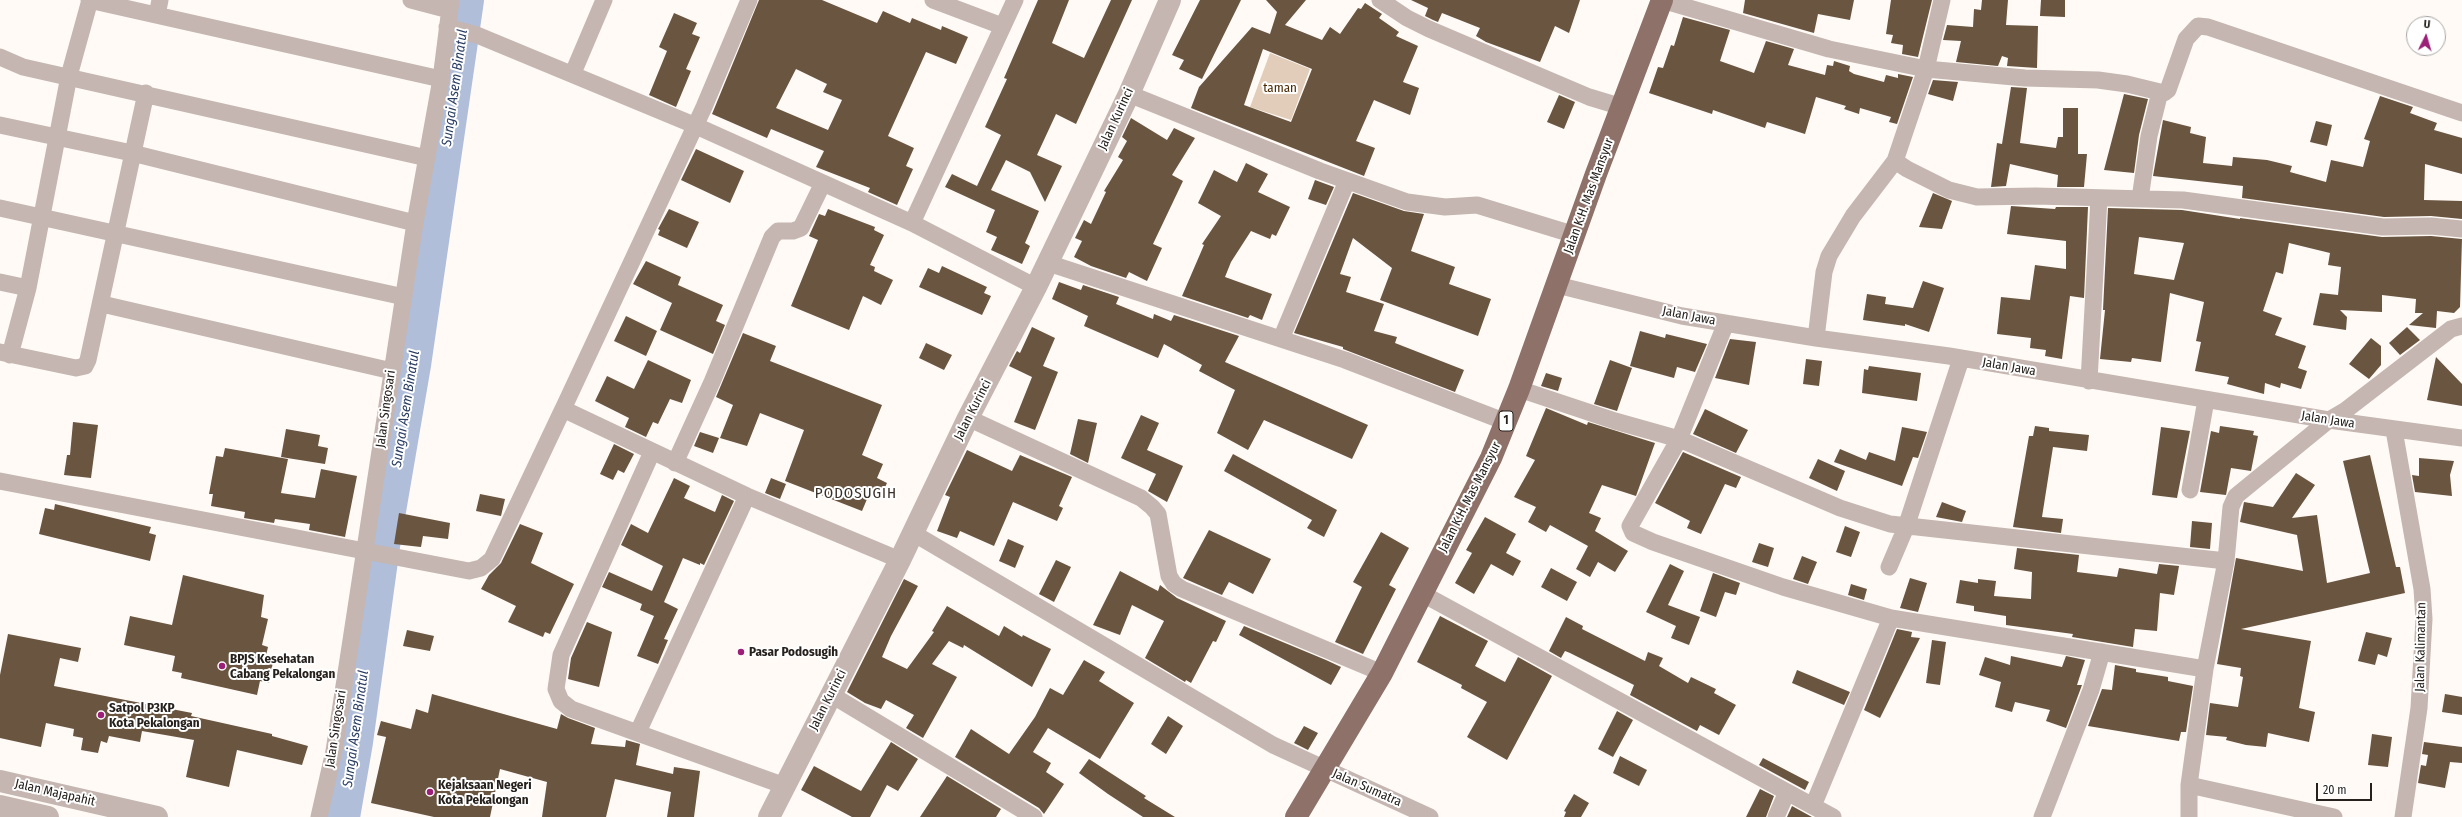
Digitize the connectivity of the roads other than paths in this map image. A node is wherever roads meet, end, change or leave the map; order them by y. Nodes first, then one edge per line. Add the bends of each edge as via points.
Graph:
1 (90, 0) edge
2 (411, 0) edge
3 (604, 0) edge
4 (750, 0) edge
5 (933, 0) edge
6 (1015, 0) edge
7 (1170, 0) edge
8 (1380, 0) edge
9 (1662, 0) edge
10 (1942, 0) edge
11 (450, 5) edge
12 (159, 8) edge
13 (1002, 26) junction
14 (453, 28) junction
15 (0, 57) edge
16 (1926, 69) junction
17 (572, 73) junction
18 (69, 76) junction
19 (441, 79) junction
20 (2160, 92) junction
21 (146, 93) junction
22 (1129, 94) junction
23 (1622, 108) junction
24 (2462, 113) edge
25 (0, 124) edge
26 (694, 125) junction
27 (57, 137) junction
28 (132, 153) junction
29 (427, 158) junction
30 (1895, 161) junction
31 (1347, 181) junction
32 (822, 183) junction
33 (2099, 198) junction
34 (2140, 199) junction
35 (0, 208) edge
36 (41, 217) junction
37 (415, 223) junction
38 (912, 223) junction
39 (2462, 229) edge
40 (117, 232) junction
41 (1575, 234) junction
42 (1048, 263) junction
43 (0, 282) edge
44 (1557, 286) junction
45 (1036, 287) junction
46 (28, 288) junction
47 (404, 297) junction
48 (102, 304) junction
49 (1726, 323) junction
50 (2462, 326) edge
51 (1816, 338) junction
52 (1281, 339) junction
53 (5, 354) edge
54 (1961, 359) junction
55 (392, 370) junction
56 (2089, 381) junction
57 (1519, 389) junction
58 (2206, 400) junction
59 (563, 408) junction
60 (968, 418) junction
61 (2329, 420) junction
62 (1506, 422) junction
63 (2394, 430) junction
64 (2462, 438) edge
65 (1679, 439) junction
66 (652, 452) junction
67 (675, 463) junction
68 (0, 481) edge
69 (2190, 490) dead end
70 (747, 496) junction
71 (1906, 527) junction
72 (913, 533) junction
73 (366, 553) junction
74 (900, 560) junction
75 (2226, 560) junction
76 (1889, 567) dead end
77 (1421, 593) junction
78 (1890, 618) junction
79 (2102, 652) junction
80 (2205, 669) junction
81 (1382, 673) junction
82 (830, 694) junction
83 (638, 732) junction
84 (1326, 770) junction
85 (0, 781) edge
86 (2189, 785) junction
87 (785, 786) junction
88 (1787, 792) junction
89 (0, 806) edge
90 (1813, 806) junction
91 (48, 817) edge
92 (157, 817) edge
93 (319, 817) edge
94 (770, 817) edge
95 (1034, 817) edge
96 (1296, 817) edge
97 (1430, 817) edge
98 (1776, 817) edge
99 (1833, 817) edge
100 (2042, 817) edge
101 (2189, 817) edge
102 (2334, 817) edge
103 (2403, 817) edge

1 - 12 street
1 - 18 street
2 - 11 street
3 - 17 street
4 - 26 street
5 - 13 street
6 - 13 street
7 - 22 street, Jalan Kurinci
8 - 23 street via 1429,29 1589,97
9 - 16 street via 1829,49
9 - 23 highway, Jalan K.H. Mas Mansyur / 1
10 - 16 street
11 - 14 street, Jalan Singosari
12 - 19 street
13 - 38 street
14 - 17 street
14 - 19 street, Jalan Singosari
15 - 18 street via 24,67
16 - 20 street via 2025,78 2098,80
16 - 30 street
17 - 26 street
18 - 21 street
18 - 27 street
19 - 29 street, Jalan Singosari
20 - 24 street via 2166,93 2186,39 2198,26 2208,27
20 - 34 street via 2149,136
21 - 28 street
21 - 29 street
22 - 31 street
22 - 42 street, Jalan Kurinci
23 - 41 highway, Jalan K.H. Mas Mansyur / 1
25 - 27 street
26 - 32 street
26 - 59 street
27 - 28 street
27 - 36 street
28 - 37 street
28 - 40 street
29 - 37 street, Jalan Singosari
30 - 33 street via 1949,190 1977,197
30 - 51 street via 1853,216 1829,256 1824,272
31 - 41 street via 1407,202 1445,207 1477,204
31 - 52 street
32 - 38 street
32 - 67 street via 801,228 794,231 778,231 772,237 712,382
33 - 34 street
33 - 56 street
34 - 39 street via 2183,200 2240,206 2383,227
35 - 36 street
36 - 40 street
36 - 46 street
37 - 47 street, Jalan Singosari
38 - 45 street
40 - 47 street
40 - 48 street
41 - 44 highway, Jalan K.H. Mas Mansyur / 1
42 - 45 street, Jalan Kurinci
42 - 52 street
43 - 46 street
44 - 49 street, Jalan Jawa via 1682,316
44 - 57 highway, Jalan K.H. Mas Mansyur / 1
45 - 60 street, Jalan Kurinci
46 - 53 street
47 - 55 street, Jalan Singosari
48 - 53 street via 85,366 76,368
48 - 55 street
49 - 51 street, Jalan Jawa
49 - 65 street
50 - 61 street via 2451,328 2346,410
51 - 54 street, Jalan Jawa
52 - 62 street via 1344,360
54 - 56 street, Jalan Jawa
54 - 71 street
55 - 73 street, Jalan Singosari
56 - 58 street, Jalan Jawa
57 - 62 highway, Jalan K.H. Mas Mansyur / 1
57 - 65 street
58 - 61 street, Jalan Jawa
58 - 69 street
59 - 66 street
59 - 73 street via 492,559 481,568 469,571
60 - 72 street, Jalan Kurinci
60 - 81 street via 1141,498 1158,514 1169,576 1174,584 1182,589
61 - 63 street, Jalan Jawa
61 - 75 street via 2236,496 2231,507
62 - 77 highway, Jalan K.H. Mas Mansyur / 1 via 1491,458
63 - 64 street, Jalan Jawa
63 - 103 street, Jalan Kalimantan via 2422,589 2424,619 2419,708
65 - 71 street via 1865,518
65 - 78 street via 1630,526 1633,533 1783,587
66 - 67 street
66 - 83 street via 561,655 556,679 556,689 561,701 571,709
67 - 70 street
68 - 73 street
70 - 74 street
70 - 83 street
71 - 75 street
71 - 76 street
72 - 74 street, Jalan Kurinci
72 - 84 street, Jalan Sumatra via 1273,745
73 - 93 street, Jalan Singosari via 334,751
74 - 82 street, Jalan Kurinci
75 - 80 street
77 - 81 highway, Jalan K.H. Mas Mansyur / 1
77 - 88 street
78 - 79 street
78 - 90 street
79 - 80 street
79 - 100 street via 2091,690
80 - 86 street
81 - 84 highway, Jalan K.H. Mas Mansyur / 1
82 - 87 street, Jalan Kurinci
82 - 95 street
83 - 87 street
84 - 96 highway, Jalan K.H. Mas Mansyur / 1
84 - 97 street, Jalan Sumatra
85 - 92 street, Jalan Majapahit
86 - 101 street
86 - 102 street
87 - 94 street, Jalan Kurinci
88 - 90 street
88 - 98 street
89 - 91 street, Jalan Majapahit
90 - 99 street

